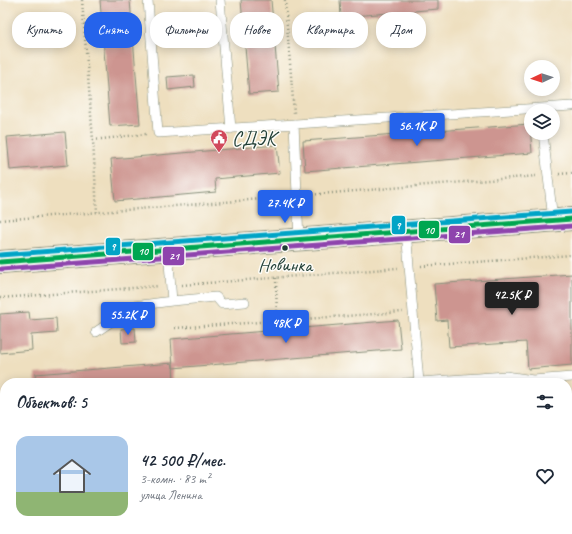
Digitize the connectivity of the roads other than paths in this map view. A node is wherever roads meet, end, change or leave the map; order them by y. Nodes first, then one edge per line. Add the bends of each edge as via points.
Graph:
1 (148, 0) edge
2 (220, 0) edge
3 (572, 106) edge
4 (560, 108) edge
5 (524, 111) edge
6 (294, 124) junction
7 (231, 128) junction
8 (545, 140) edge
9 (563, 219) edge
10 (406, 231) junction
11 (299, 240) junction
12 (168, 250) junction
13 (0, 262) edge
14 (172, 301) junction
15 (245, 302) dead end
16 (96, 332) dead end
17 (572, 377) edge
18 (419, 378) edge
19 (477, 378) edge
20 (520, 378) edge
21 (559, 378) edge

1 - 7 lane via 158,133
2 - 7 lane
3 - 4 lane
5 - 6 lane
6 - 7 lane
6 - 11 lane
8 - 9 lane
9 - 10 main road
10 - 11 main road
10 - 18 lane
11 - 12 main road
12 - 13 main road
12 - 14 lane
14 - 15 lane via 216,297 222,304
14 - 16 lane via 134,306
17 - 21 lane
19 - 20 lane

